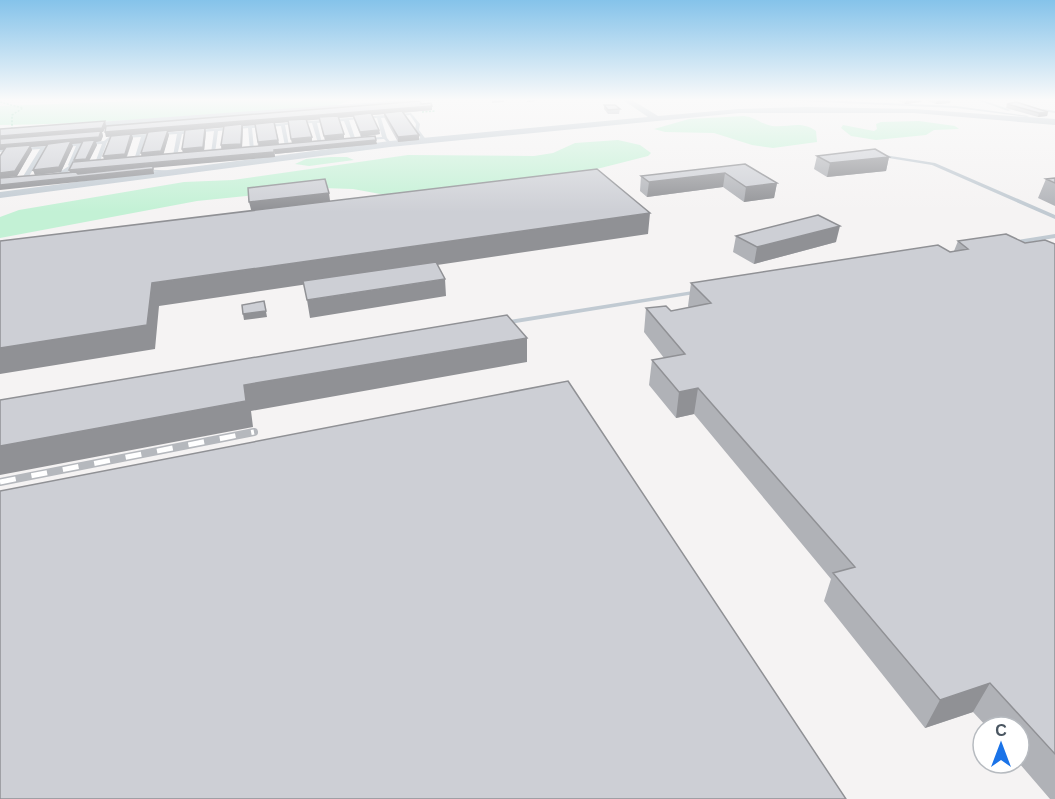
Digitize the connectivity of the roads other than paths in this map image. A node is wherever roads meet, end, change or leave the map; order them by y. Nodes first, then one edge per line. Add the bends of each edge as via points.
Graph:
1 (118, 137) edge
2 (143, 137) edge
3 (179, 137) edge
4 (215, 137) edge
5 (251, 137) edge
6 (285, 137) edge
7 (318, 137) edge
8 (353, 137) edge
9 (386, 137) edge
10 (422, 137) edge
11 (462, 137) edge
12 (343, 141) edge
13 (354, 141) junction
14 (387, 141) junction
15 (425, 141) junction
16 (105, 142) junction
17 (332, 142) edge
18 (309, 144) edge
19 (320, 144) junction
20 (79, 145) junction
21 (298, 145) edge
22 (287, 146) junction
23 (275, 147) edge
24 (43, 148) junction
25 (264, 148) edge
26 (242, 150) edge
27 (252, 150) junction
28 (2, 151) edge
29 (222, 152) edge
30 (213, 153) junction
31 (203, 154) edge
32 (184, 155) edge
33 (175, 156) junction
34 (866, 156) edge
35 (165, 157) edge
36 (0, 158) edge
37 (146, 159) edge
38 (126, 160) edge
39 (136, 160) junction
40 (107, 162) edge
41 (97, 163) junction
42 (70, 165) junction
43 (181, 172) junction
44 (104, 174) edge
45 (48, 176) edge
46 (37, 177) edge
47 (25, 178) junction
48 (17, 179) edge
49 (0, 195) edge
50 (1055, 217) edge
51 (1055, 236) edge
52 (996, 245) edge
53 (703, 291) edge
54 (492, 325) edge

1 - 16 lane
2 - 39 lane
3 - 33 lane
4 - 30 lane
5 - 27 lane
6 - 22 lane
7 - 19 lane
8 - 13 lane
9 - 14 lane
10 - 15 lane
11 - 15 street
12 - 13 lane
13 - 14 lane
14 - 15 street
14 - 43 street
16 - 20 lane
16 - 41 lane
17 - 19 lane
18 - 19 lane
20 - 24 lane
20 - 42 lane
21 - 22 lane
22 - 23 lane
24 - 28 lane
24 - 47 lane
25 - 27 lane
26 - 27 lane
28 - 36 lane
29 - 30 lane
30 - 31 lane
32 - 33 lane
33 - 35 lane
34 - 50 lane via 909,158 933,164
37 - 39 lane
38 - 39 lane
40 - 41 lane
41 - 42 lane
42 - 45 lane via 59,175
43 - 44 lane via 156,169
43 - 49 street
46 - 47 lane
47 - 48 lane
51 - 52 lane
53 - 54 lane

